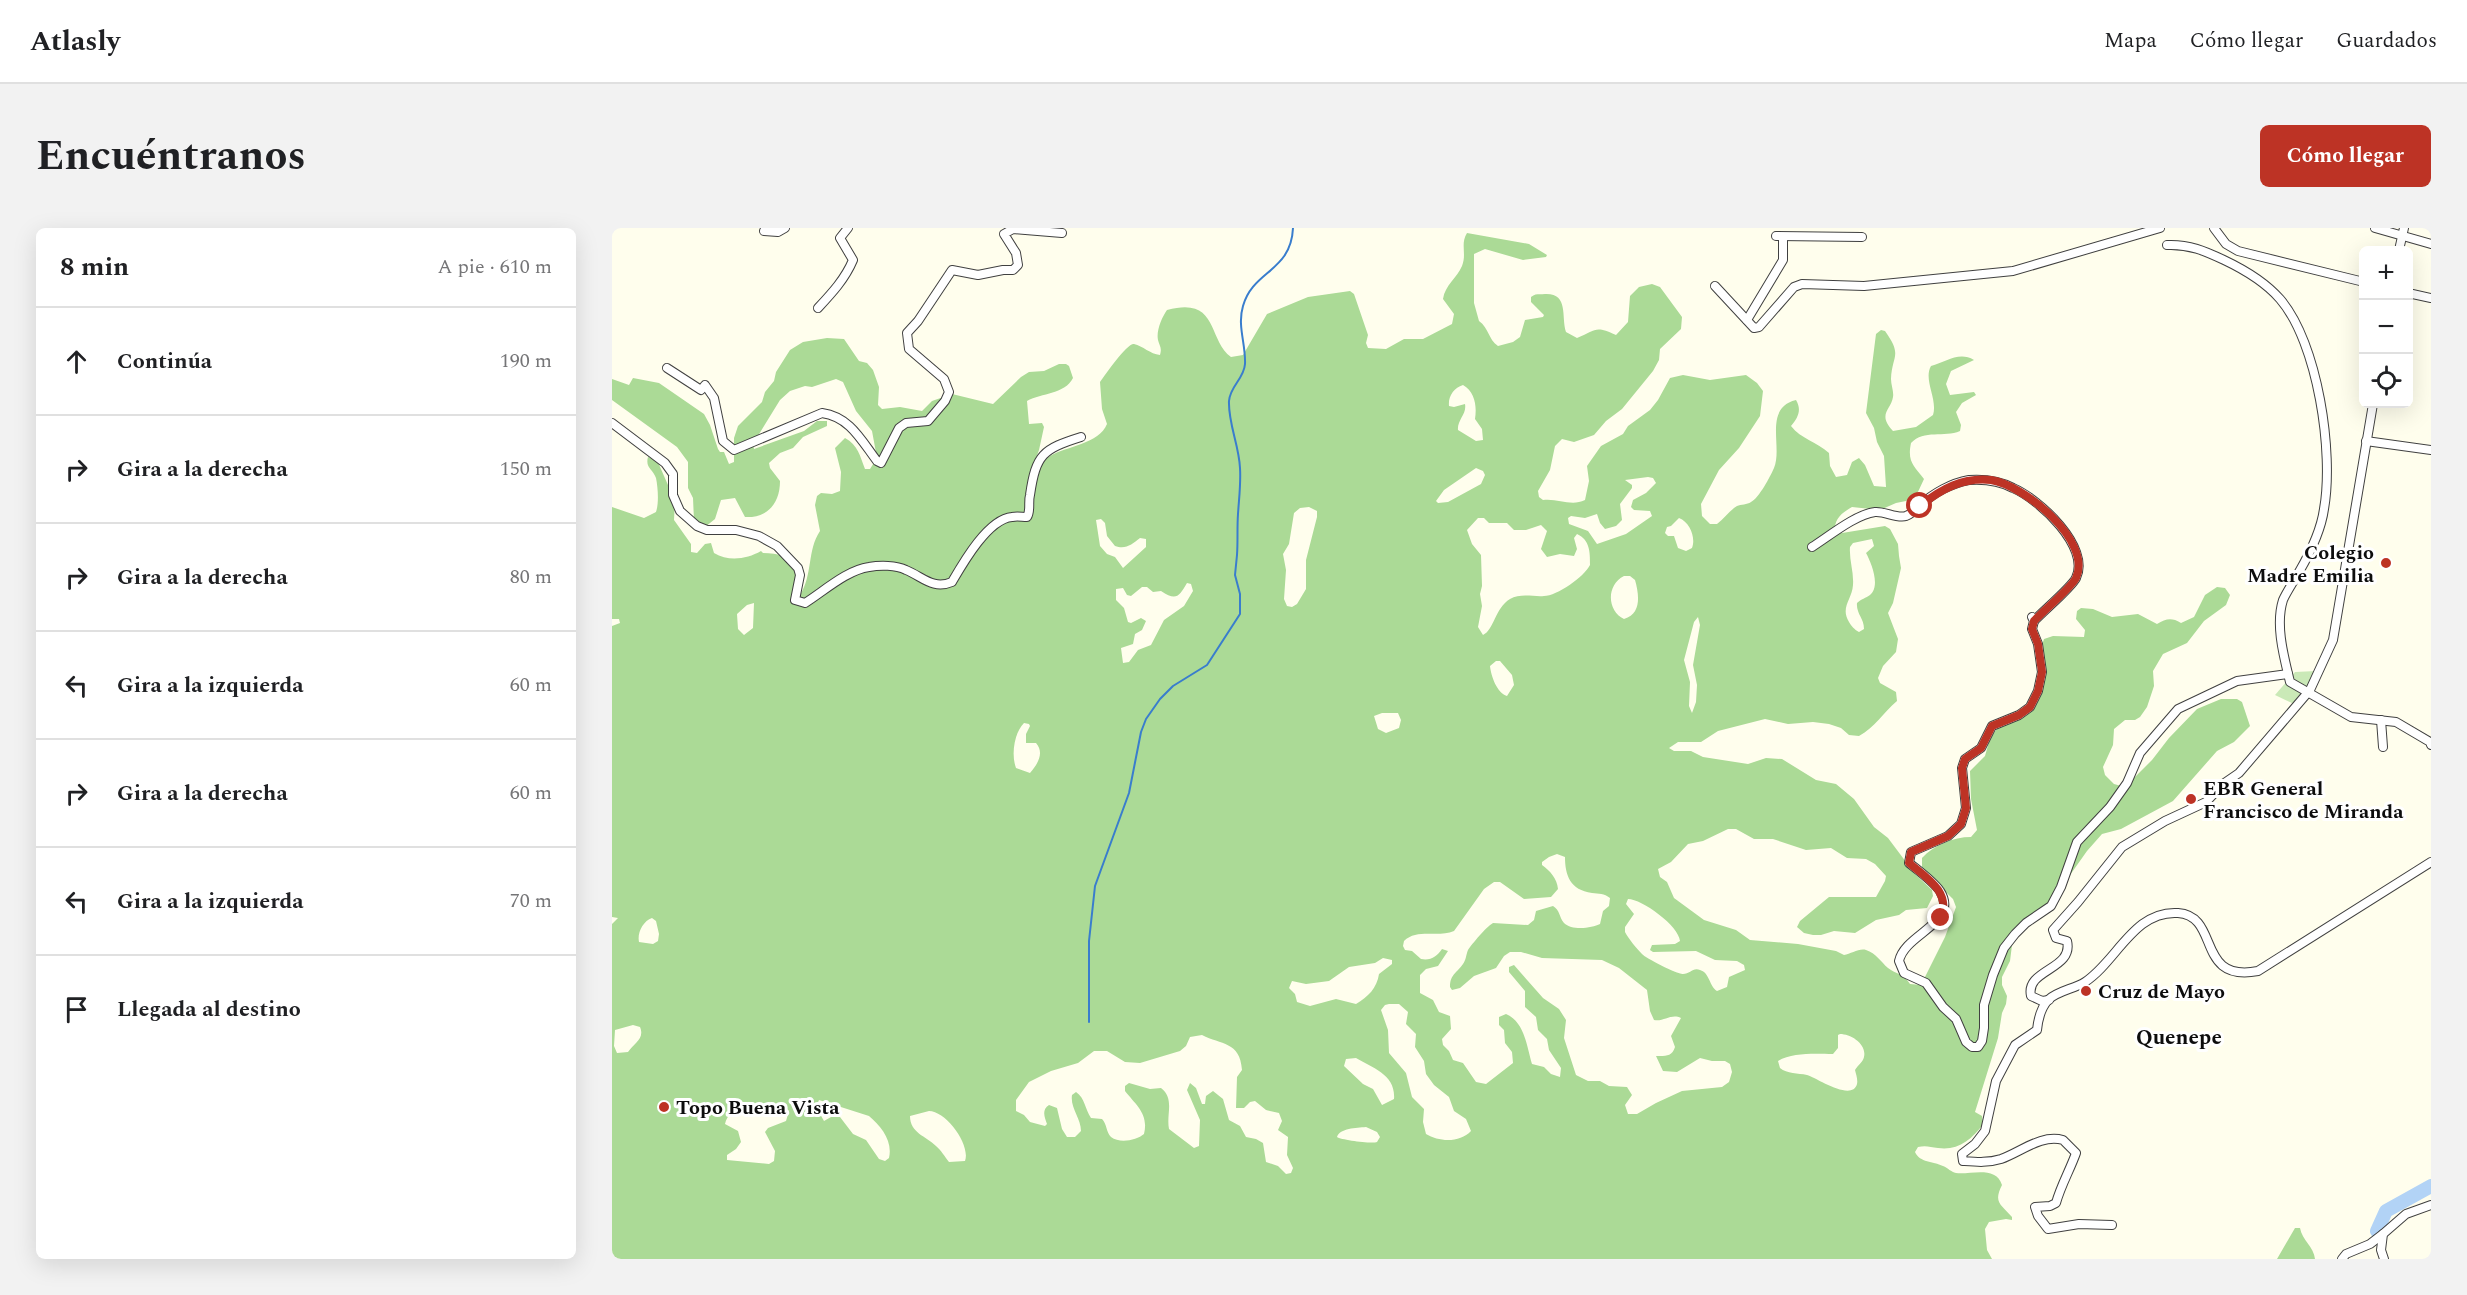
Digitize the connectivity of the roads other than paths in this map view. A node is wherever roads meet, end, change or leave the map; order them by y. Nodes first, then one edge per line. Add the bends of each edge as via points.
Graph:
1 (785, 228) edge
2 (848, 228) edge
3 (2160, 228) edge
4 (2375, 228) edge
5 (2219, 230) edge
6 (764, 231) dead end
7 (1840, 232) edge
8 (2403, 232) edge
9 (1062, 233) dead end
10 (1862, 237) dead end
11 (2431, 244) edge
12 (2167, 245) dead end
13 (2359, 281) edge
14 (1715, 286) dead end
15 (2413, 294) edge
16 (2431, 298) edge
17 (818, 308) dead end
18 (1747, 320) junction
19 (667, 368) dead end
20 (2372, 408) edge
21 (612, 423) edge
22 (1081, 437) dead end
23 (2366, 441) junction
24 (2431, 450) edge
25 (1812, 547) dead end
26 (2288, 674) junction
27 (2308, 692) junction
28 (2382, 720) junction
29 (2431, 745) edge
30 (2384, 747) dead end
31 (2431, 862) edge
32 (2049, 1000) junction
33 (2431, 1205) edge
34 (2112, 1225) dead end
35 (2383, 1234) junction
36 (2342, 1259) edge
37 (2384, 1259) edge

1 - 6 street
2 - 17 street via 840,238 853,260 835,290
3 - 18 street via 2013,271 1864,286 1802,284 1786,295 1759,327 1754,328
4 - 8 street
5 - 13 street via 2226,244 2238,251
7 - 10 street
7 - 18 street via 1780,237 1783,260
8 - 11 street
9 - 19 street via 1012,229 1004,234 1016,253 1018,265 1013,270 978,275 952,270 907,333 909,349 944,378 949,392 928,421 906,423 899,428 881,463 850,424 822,413 734,450 723,441 714,398 705,385 700,390
12 - 26 street via 2193,247 2239,266 2274,292 2299,330 2314,368 2322,415 2327,491 2308,556 2283,600 2281,633
14 - 18 street
15 - 16 street
20 - 23 street
21 - 22 street via 665,463 673,474 673,495 680,511 697,526 736,530 777,546 798,568 798,603 805,603 852,571 870,566 904,568 928,584 944,586 952,582 970,549 998,522 1011,516 1027,517 1036,463 1058,444
23 - 24 street
23 - 27 street via 2333,640
25 - 26 street via 1873,512 1904,517 1934,495 1968,480 1992,480 2015,488 2049,512 2074,545 2079,564 2076,579 2033,619 2042,672 2030,707 1992,726 1981,748 1965,759 1962,768 1966,808 1961,824 1948,836 1911,852 1908,857 1909,863 1939,889 1945,908 1941,918 1905,945 1899,961 1904,973 1926,983 1956,1019 1972,1047 1978,1047 1982,1041 1984,1005 2004,948 2020,928 2051,906 2077,842 2127,783 2140,753 2178,709 2237,681
26 - 27 street via 2290,682
27 - 28 street via 2350,717
27 - 32 street via 2239,772 2206,802 2165,821 2122,848 2057,923 2053,934 2067,941 2068,948 2056,967 2038,976 2029,990 2031,996
28 - 29 street via 2407,727
28 - 30 street
31 - 32 street via 2258,971 2227,969 2214,956 2200,924 2180,913 2158,915 2142,923 2086,981
32 - 34 street via 2038,1019 2037,1030 2015,1046 1996,1081 1984,1131 1962,1154 1964,1161 1984,1163 2046,1138 2063,1140 2076,1153 2072,1166 2065,1174 2056,1203 2035,1207 2038,1216 2048,1229 2079,1224
33 - 35 street via 2406,1214
35 - 36 street
35 - 37 street

